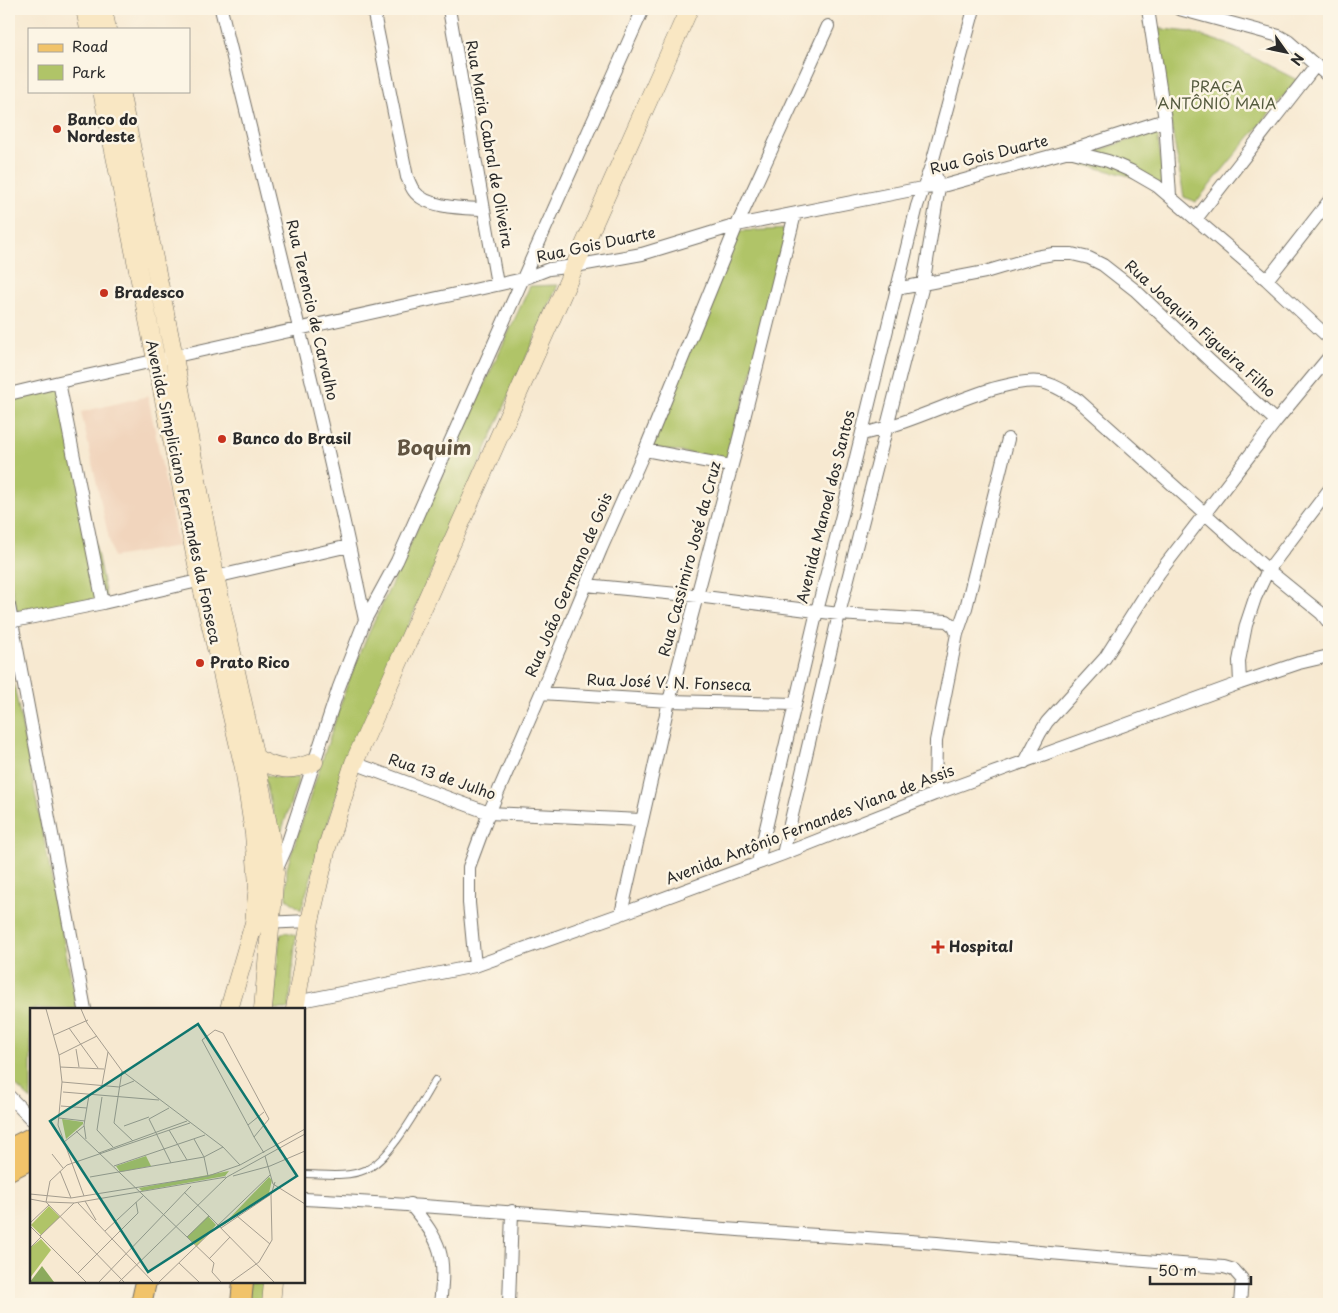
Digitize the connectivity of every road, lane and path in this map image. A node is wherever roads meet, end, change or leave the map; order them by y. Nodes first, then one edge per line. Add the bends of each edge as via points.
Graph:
1 (85, 9) edge
2 (103, 9) edge
3 (221, 9) edge
4 (373, 9) edge
5 (449, 9) edge
6 (643, 9) edge
7 (689, 9) edge
8 (974, 9) edge
9 (1148, 9) edge
10 (1179, 9) edge
11 (828, 26) dead end
12 (89, 28) edge
13 (107, 28) edge
14 (1316, 65) junction
15 (1329, 77) edge
16 (102, 92) edge
17 (120, 92) edge
18 (1165, 120) junction
19 (1069, 151) junction
20 (932, 163) junction
21 (939, 187) junction
22 (922, 188) junction
23 (1170, 196) junction
24 (1329, 201) edge
25 (482, 209) junction
26 (795, 214) junction
27 (1196, 219) junction
28 (737, 225) junction
29 (575, 266) junction
30 (523, 279) junction
31 (1267, 280) junction
32 (497, 284) junction
33 (923, 285) junction
34 (896, 290) junction
35 (300, 328) junction
36 (1329, 338) edge
37 (1329, 356) edge
38 (174, 358) junction
39 (156, 362) junction
40 (59, 382) junction
41 (9, 394) edge
42 (1276, 421) junction
43 (885, 429) junction
44 (862, 434) junction
45 (1008, 439) dead end
46 (645, 450) junction
47 (731, 466) junction
48 (1329, 490) edge
49 (1206, 512) junction
50 (349, 546) junction
51 (1268, 570) junction
52 (208, 577) junction
53 (586, 585) junction
54 (697, 596) junction
55 (103, 603) junction
56 (9, 606) edge
57 (817, 611) junction
58 (840, 614) junction
59 (365, 620) junction
60 (10, 622) edge
61 (1329, 623) edge
62 (957, 634) junction
63 (1329, 656) edge
64 (1240, 683) junction
65 (542, 694) junction
66 (669, 701) junction
67 (795, 704) junction
68 (255, 758) junction
69 (314, 762) junction
70 (1025, 762) junction
71 (354, 763) junction
72 (935, 794) junction
73 (488, 813) junction
74 (641, 820) junction
75 (783, 854) junction
76 (758, 862) junction
77 (275, 873) junction
78 (621, 914) junction
79 (310, 921) junction
80 (254, 923) junction
81 (272, 923) junction
82 (475, 966) junction
83 (296, 1006) edge
84 (85, 1008) edge
85 (228, 1008) edge
86 (263, 1008) edge
87 (435, 1080) dead end
88 (9, 1096) edge
89 (30, 1118) edge
90 (30, 1138) edge
91 (9, 1149) edge
92 (30, 1160) edge
93 (9, 1170) edge
94 (305, 1174) edge
95 (305, 1199) edge
96 (410, 1204) junction
97 (512, 1212) junction
98 (146, 1283) edge
99 (243, 1283) edge
100 (273, 1283) edge
101 (141, 1304) edge
102 (241, 1304) edge
103 (271, 1304) edge
104 (440, 1304) edge
105 (509, 1304) edge
106 (1240, 1304) edge

1 - 12 main road
2 - 13 main road
3 - 35 street, Rua Terencio de Carvalho
4 - 25 street via 407,177 414,192 435,204
5 - 25 street, Rua Maria Cabral de Oliveira
6 - 30 street
7 - 29 main road
8 - 20 street, Avenida Manoel dos Santos
9 - 18 street
10 - 14 street via 1279,36
11 - 28 street, Rua João Germano de Gois
14 - 15 street
14 - 27 street
16 - 39 main road, Avenida Simpliciano Fernandes da Fonseca
17 - 38 main road, Avenida Simpliciano Fernandes da Fonseca
18 - 19 street, Rua Gois Duarte
18 - 23 street
19 - 21 street, Rua Gois Duarte
19 - 23 street via 1131,171
20 - 21 street
20 - 22 street, Avenida Manoel dos Santos
21 - 22 street, Rua Gois Duarte
21 - 33 street
22 - 26 street, Rua Gois Duarte
22 - 34 street, Avenida Manoel dos Santos
23 - 27 street
24 - 31 street
25 - 32 street, Rua Maria Cabral de Oliveira
26 - 28 street, Rua Gois Duarte
26 - 47 street, Rua Cassimiro José da Cruz
27 - 31 street
28 - 29 street, Rua Gois Duarte via 642,254
28 - 46 street, Rua João Germano de Gois
29 - 30 street, Rua Gois Duarte via 549,269
29 - 71 main road
30 - 32 street, Rua Gois Duarte
30 - 59 street via 396,561
31 - 36 street
32 - 35 street, Rua Gois Duarte
33 - 34 street, Rua Joaquim Figueira Filho
33 - 42 street, Rua Joaquim Figueira Filho via 1044,255 1072,254 1089,258 1134,290
33 - 43 street
34 - 44 street, Avenida Manoel dos Santos
35 - 38 street, Rua Gois Duarte
35 - 50 street, Rua Terencio de Carvalho
37 - 42 street
38 - 39 street, Rua Gois Duarte
38 - 52 main road, Avenida Simpliciano Fernandes da Fonseca
39 - 40 street, Rua Gois Duarte
39 - 52 main road, Avenida Simpliciano Fernandes da Fonseca
40 - 41 street, Rua Gois Duarte
40 - 55 street
42 - 49 street
43 - 44 street
43 - 49 street via 973,395 1024,382 1042,382 1062,389 1078,400
43 - 58 street
44 - 57 street, Avenida Manoel dos Santos
45 - 62 street
46 - 47 street
46 - 53 street, Rua João Germano de Gois
47 - 54 street, Rua Cassimiro José da Cruz
48 - 51 street
49 - 51 street
49 - 70 street via 1160,573 1105,658 1047,722
50 - 52 street
50 - 59 street, Rua Terencio de Carvalho
51 - 61 street
51 - 64 street via 1246,624 1239,661
52 - 55 street
52 - 68 main road, Avenida Simpliciano Fernandes da Fonseca
52 - 80 main road, Avenida Simpliciano Fernandes da Fonseca via 254,834 258,884
53 - 54 street
53 - 65 street, Rua João Germano de Gois
54 - 57 street
54 - 66 street, Rua Cassimiro José da Cruz
55 - 60 street
56 - 60 street
57 - 58 street
57 - 67 street, Avenida Manoel dos Santos
58 - 62 street via 947,621
58 - 75 street
59 - 69 street
60 - 84 street
62 - 72 street via 936,741
63 - 64 street, Avenida Antônio Fernandes Viana de Assis via 1299,662
64 - 70 street, Avenida Antônio Fernandes Viana de Assis
65 - 66 street, Rua José V. N. Fonseca
65 - 73 street, Rua João Germano de Gois
66 - 67 street, Rua José V. N. Fonseca
66 - 74 street, Rua Cassimiro José da Cruz
67 - 76 street, Avenida Manoel dos Santos
68 - 69 main road via 285,769 300,768
68 - 77 main road, Avenida Simpliciano Fernandes da Fonseca
69 - 77 street
70 - 72 street, Avenida Antônio Fernandes Viana de Assis
71 - 73 street, Rua 13 de Julho
71 - 79 main road via 327,847
72 - 75 street, Avenida Antônio Fernandes Viana de Assis
73 - 74 street, Rua 13 de Julho
73 - 82 street, Rua João Germano de Gois via 469,867
74 - 78 street, Rua Cassimiro José da Cruz
75 - 76 street, Avenida Antônio Fernandes Viana de Assis
76 - 78 street, Avenida Antônio Fernandes Viana de Assis
77 - 81 main road, Avenida Simpliciano Fernandes da Fonseca
78 - 82 street, Avenida Antônio Fernandes Viana de Assis
79 - 81 street
79 - 83 main road
80 - 81 street
80 - 85 main road, Avenida Simpliciano Fernandes da Fonseca
81 - 86 main road, Avenida Simpliciano Fernandes da Fonseca
82 - 83 street, Avenida Antônio Fernandes Viana de Assis
87 - 94 lane via 382,1159 366,1170 350,1174
88 - 89 street
90 - 91 main road
92 - 93 main road
95 - 96 street
96 - 97 street
96 - 104 street via 431,1232 441,1254 444,1273
97 - 105 street
97 - 106 street via 1224,1267 1234,1270 1242,1279
98 - 101 main road
99 - 102 main road
100 - 103 main road

